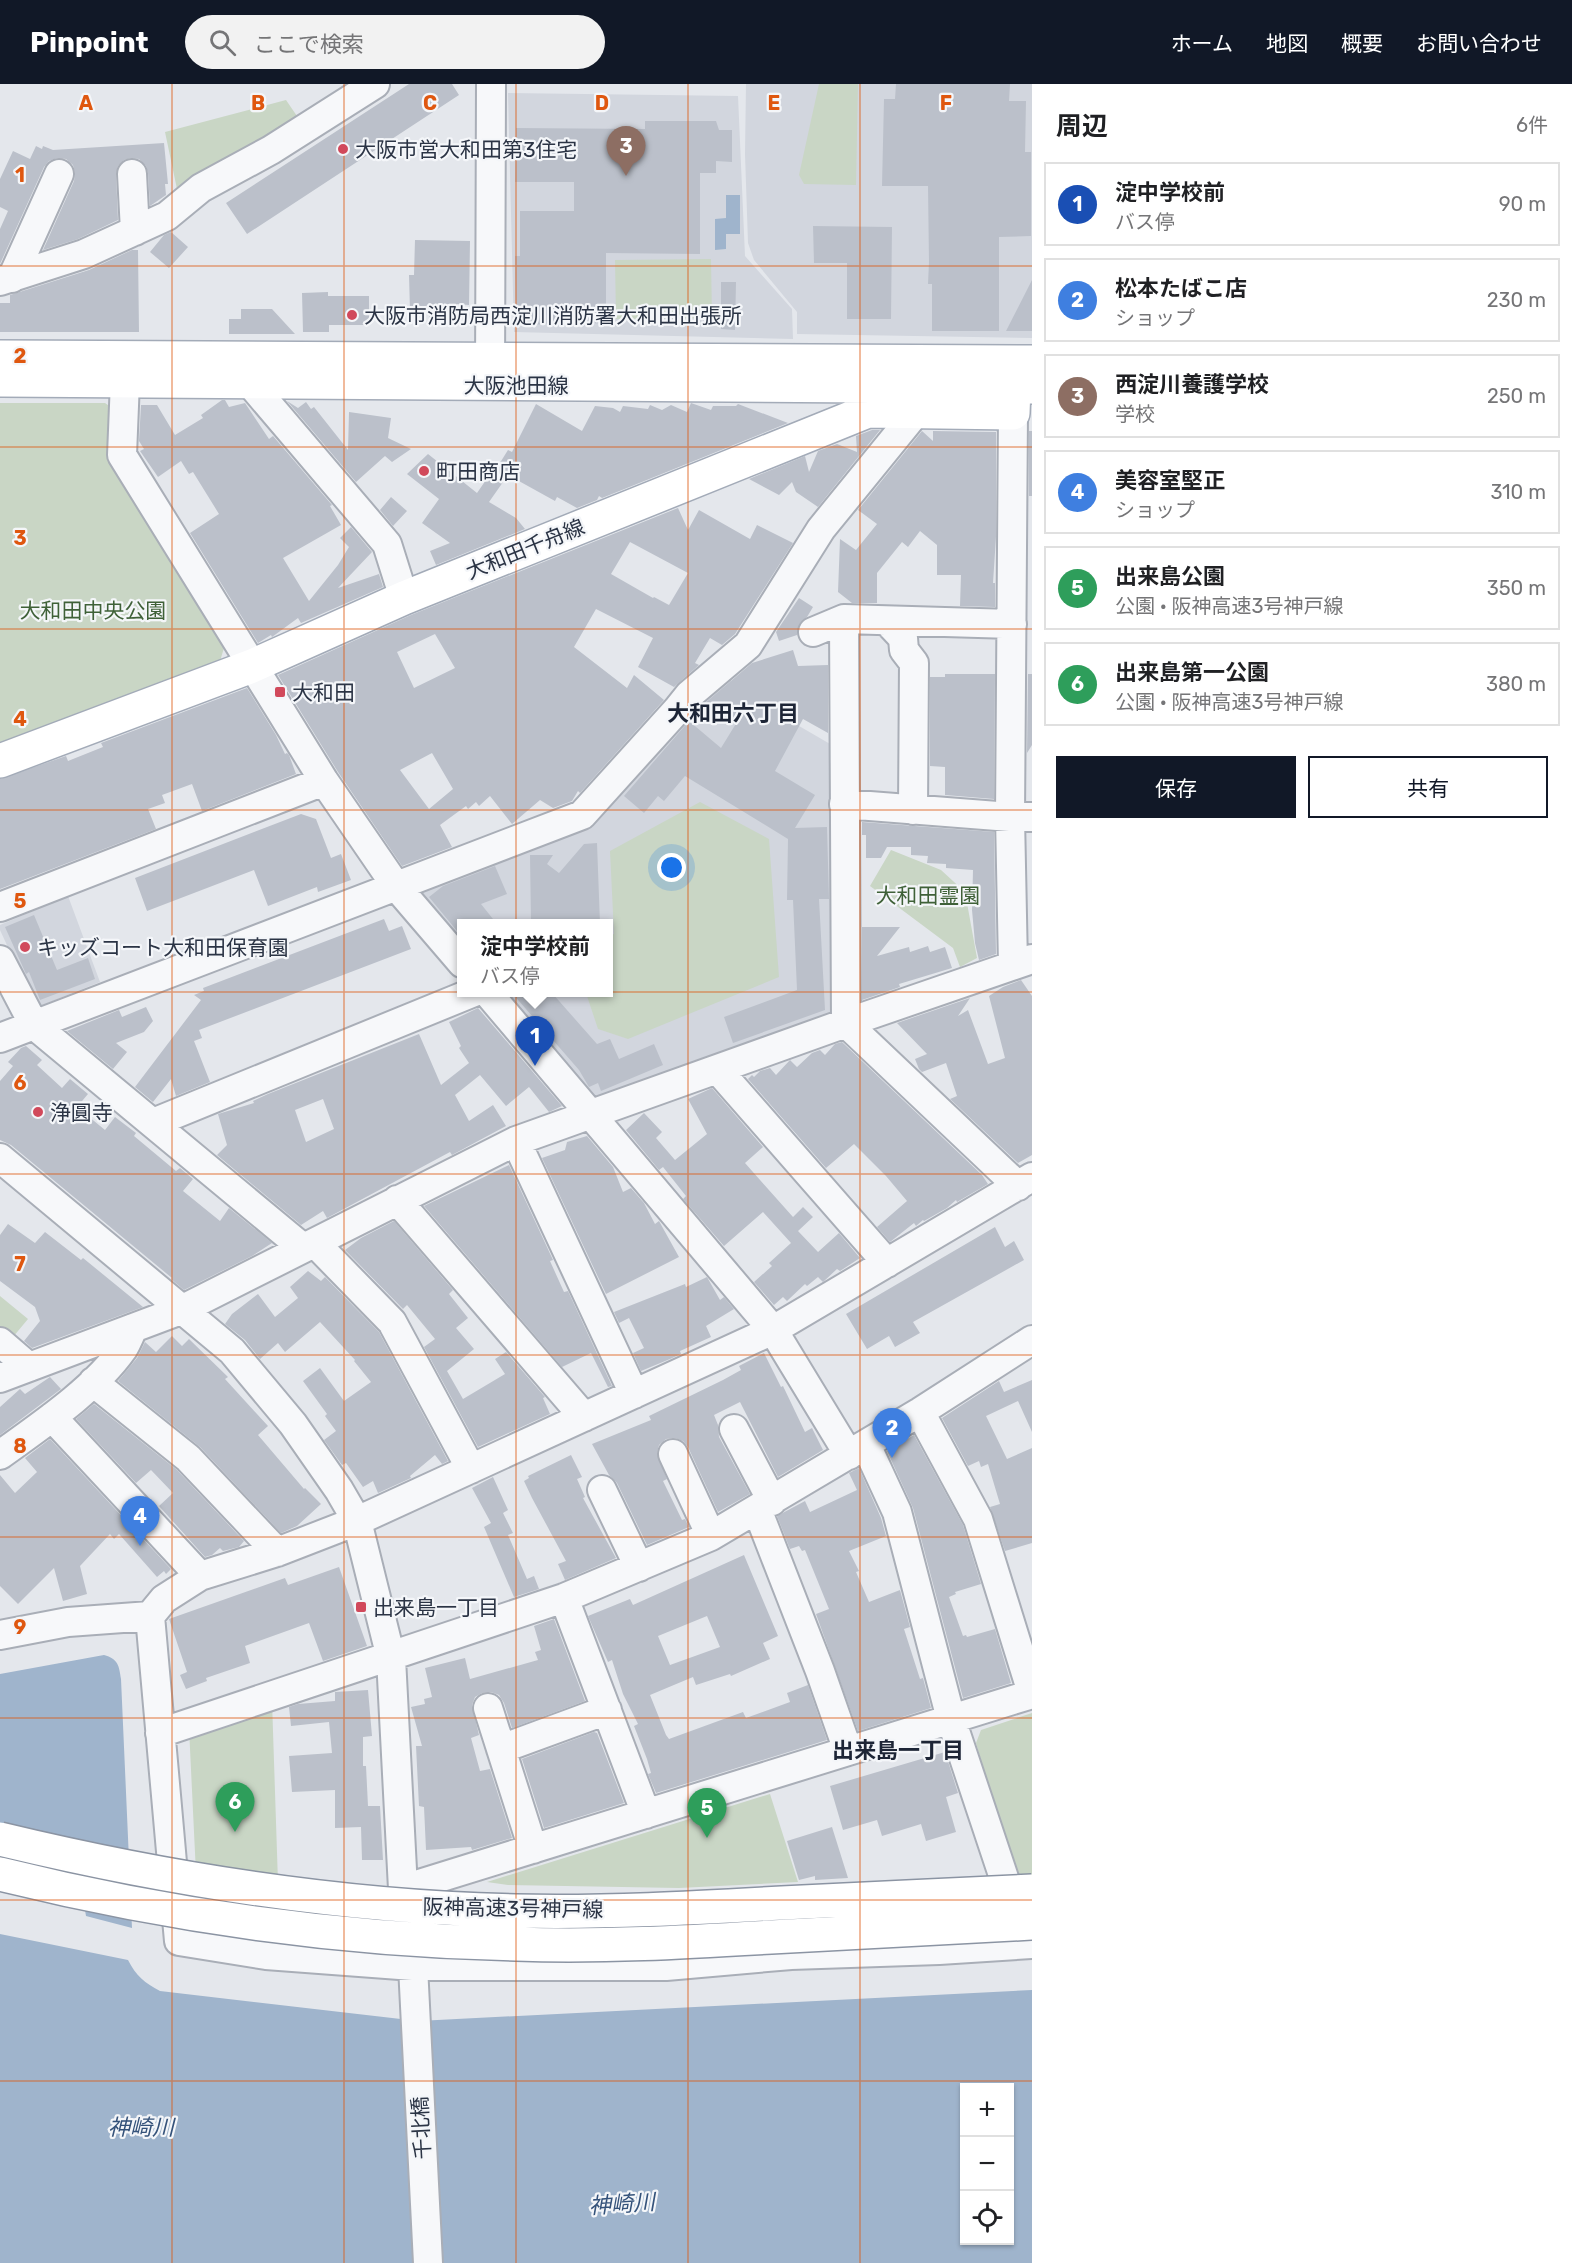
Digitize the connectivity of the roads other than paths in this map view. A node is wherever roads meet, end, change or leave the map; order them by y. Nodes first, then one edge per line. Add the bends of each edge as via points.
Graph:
1 (375, 84) edge
2 (491, 84) edge
3 (58, 174) dead end
4 (132, 174) dead end
5 (135, 231) junction
6 (6, 280) edge
7 (0, 357) edge
8 (490, 372) junction
9 (0, 380) edge
10 (125, 381) junction
11 (1021, 382) edge
12 (250, 383) junction
13 (917, 411) junction
14 (1022, 522) edge
15 (404, 598) junction
16 (844, 620) junction
17 (887, 621) junction
18 (1012, 624) junction
19 (813, 632) dead end
20 (252, 666) junction
21 (0, 761) edge
22 (324, 781) junction
23 (844, 804) junction
24 (913, 810) junction
25 (1021, 817) edge
26 (396, 886) junction
27 (0, 907) edge
28 (457, 957) edge
29 (0, 960) edge
30 (1023, 962) edge
31 (464, 997) edge
32 (490, 997) edge
33 (846, 1023) junction
34 (34, 1025) junction
35 (0, 1038) edge
36 (718, 1070) junction
37 (592, 1114) junction
38 (153, 1123) junction
39 (516, 1141) junction
40 (0, 1158) edge
41 (1025, 1181) edge
42 (398, 1200) junction
43 (309, 1245) junction
44 (887, 1263) junction
45 (181, 1310) junction
46 (133, 1328) junction
47 (773, 1330) junction
48 (1032, 1340) edge
49 (0, 1342) edge
50 (29, 1367) junction
51 (0, 1378) edge
52 (93, 1382) junction
53 (634, 1394) junction
54 (920, 1412) junction
55 (52, 1417) junction
56 (584, 1417) junction
57 (734, 1428) dead end
58 (857, 1450) junction
59 (673, 1454) dead end
60 (0, 1455) edge
61 (471, 1469) junction
62 (602, 1490) dead end
63 (764, 1505) junction
64 (357, 1521) junction
65 (711, 1536) junction
66 (277, 1552) junction
67 (639, 1567) junction
68 (200, 1576) junction
69 (564, 1598) junction
70 (150, 1616) junction
71 (0, 1635) edge
72 (391, 1658) junction
73 (1032, 1693) edge
74 (488, 1708) dead end
75 (607, 1710) junction
76 (951, 1719) junction
77 (160, 1733) junction
78 (501, 1749) junction
79 (848, 1751) junction
80 (646, 1814) junction
81 (0, 1839) edge
82 (533, 1849) junction
83 (0, 1874) edge
84 (403, 1889) junction
85 (1032, 1891) edge
86 (1030, 1937) edge
87 (414, 1979) junction
88 (428, 2263) edge

1 - 5 street via 271,150 201,188 167,216
2 - 8 street
3 - 6 street
4 - 5 street
5 - 6 street via 84,254
7 - 8 main road, 大阪池田線
8 - 11 main road, 大阪池田線
8 - 12 main road, 大阪池田線
9 - 10 main road, 大阪池田線
10 - 12 main road, 大阪池田線
10 - 20 street via 122,455
11 - 13 main road, 大和田千舟線
11 - 14 street
12 - 15 street via 387,544
13 - 15 main road, 大和田千舟線 via 868,411
13 - 26 street via 820,529 748,645 689,695 582,814
14 - 18 street
15 - 20 main road, 大和田千舟線
16 - 17 street
16 - 19 street
16 - 23 street
17 - 18 street
17 - 24 street via 903,638 904,650 914,663
18 - 25 street
20 - 21 main road, 大和田千舟線
20 - 22 street
22 - 26 street
22 - 27 street
23 - 24 street
23 - 33 street
24 - 25 street
25 - 30 street
26 - 28 street
26 - 34 street
29 - 34 street
30 - 33 street
31 - 38 street
32 - 37 street
33 - 36 street
33 - 41 street
34 - 35 street
34 - 38 street
36 - 37 street
36 - 44 street
37 - 39 street
37 - 47 street
38 - 43 street
39 - 42 street
39 - 53 street
40 - 45 street, 千北橋
41 - 44 street
42 - 43 street
42 - 56 street
43 - 45 street
43 - 61 street via 392,1322
44 - 47 street
45 - 46 street
45 - 64 street, 千北橋 via 232,1351 263,1386 300,1433
46 - 50 street
46 - 52 street via 124,1348
47 - 53 street
47 - 58 street
48 - 54 street
49 - 50 street
50 - 51 street
52 - 55 street
52 - 66 street via 188,1458
53 - 56 street
54 - 58 street
54 - 73 street via 978,1520
55 - 60 street
55 - 68 street
56 - 61 street
57 - 63 street
58 - 63 street
58 - 76 street via 897,1512
59 - 65 street
61 - 64 street
62 - 67 street
63 - 65 street
63 - 79 street
64 - 66 street
64 - 72 street, 千北橋
65 - 67 street
66 - 68 street
67 - 69 street
68 - 70 street via 164,1599
69 - 72 street
69 - 75 street
70 - 71 street via 68,1622
70 - 77 street
72 - 77 street
72 - 84 street, 千北橋
73 - 76 street
74 - 78 street
75 - 78 street
75 - 80 street
76 - 79 street
76 - 86 street
77 - 87 street via 179,1941
78 - 82 street
79 - 80 street
80 - 82 street
81 - 85 main road, 阪神高速3号神戸線, bridge via 168,1876 398,1906 624,1910
82 - 84 street
83 - 86 main road, 阪神高速3号神戸線, bridge via 166,1910 282,1928 393,1938 505,1944 630,1944
84 - 87 street, 千北橋
86 - 87 street via 939,1950 791,1955 666,1966
87 - 88 street, 千北橋

